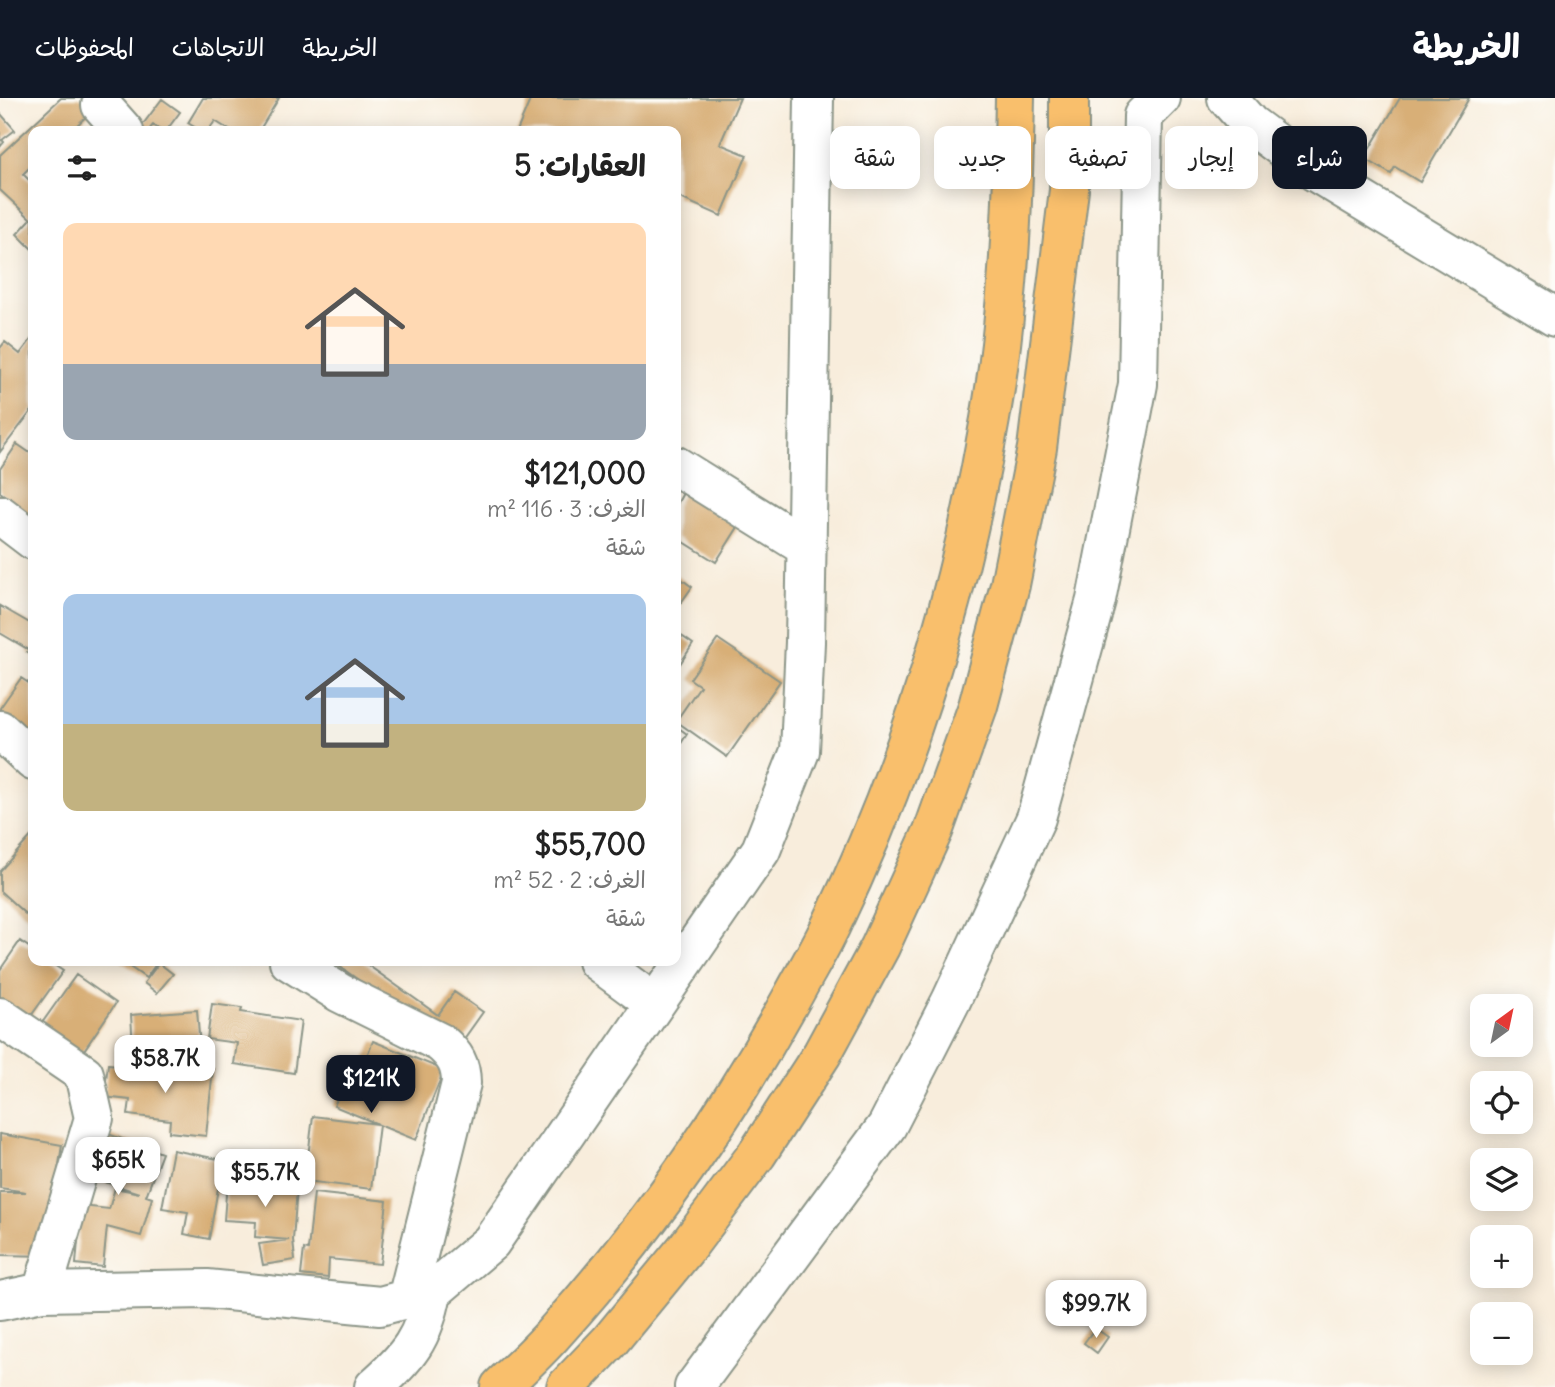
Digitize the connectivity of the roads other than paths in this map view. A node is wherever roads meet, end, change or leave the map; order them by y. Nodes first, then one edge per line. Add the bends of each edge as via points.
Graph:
1 (814, 98) edge
2 (1015, 98) edge
3 (1069, 98) edge
4 (1161, 98) edge
5 (1227, 98) edge
6 (1555, 317) edge
7 (681, 469) edge
8 (0, 515) edge
9 (28, 536) edge
10 (806, 547) junction
11 (0, 730) edge
12 (28, 756) edge
13 (297, 966) edge
14 (604, 966) edge
15 (655, 1004) junction
16 (0, 1017) edge
17 (42, 1292) junction
18 (419, 1296) junction
19 (0, 1301) edge
20 (374, 1387) edge
21 (500, 1387) edge
22 (566, 1387) edge
23 (694, 1387) edge

1 - 10 street
2 - 21 highway via 1013,201 988,430 954,593 921,705 878,818 832,925 720,1119 642,1230 555,1333
3 - 22 highway via 1069,190 1037,448 1010,586 978,706 934,830 880,947 822,1055 757,1154 688,1246
4 - 23 street via 1143,116 1138,384 1096,600 1036,818 887,1126
5 - 6 street via 1250,124 1312,170
7 - 10 street
8 - 9 street
10 - 15 street via 800,751 761,850
11 - 12 street
13 - 18 street via 340,993 441,1043 457,1060 461,1083
14 - 15 street
15 - 18 street via 491,1242
16 - 17 street via 84,1074 94,1118
17 - 18 street via 207,1289 380,1306
17 - 19 street
18 - 20 street via 428,1314 420,1334 408,1354

